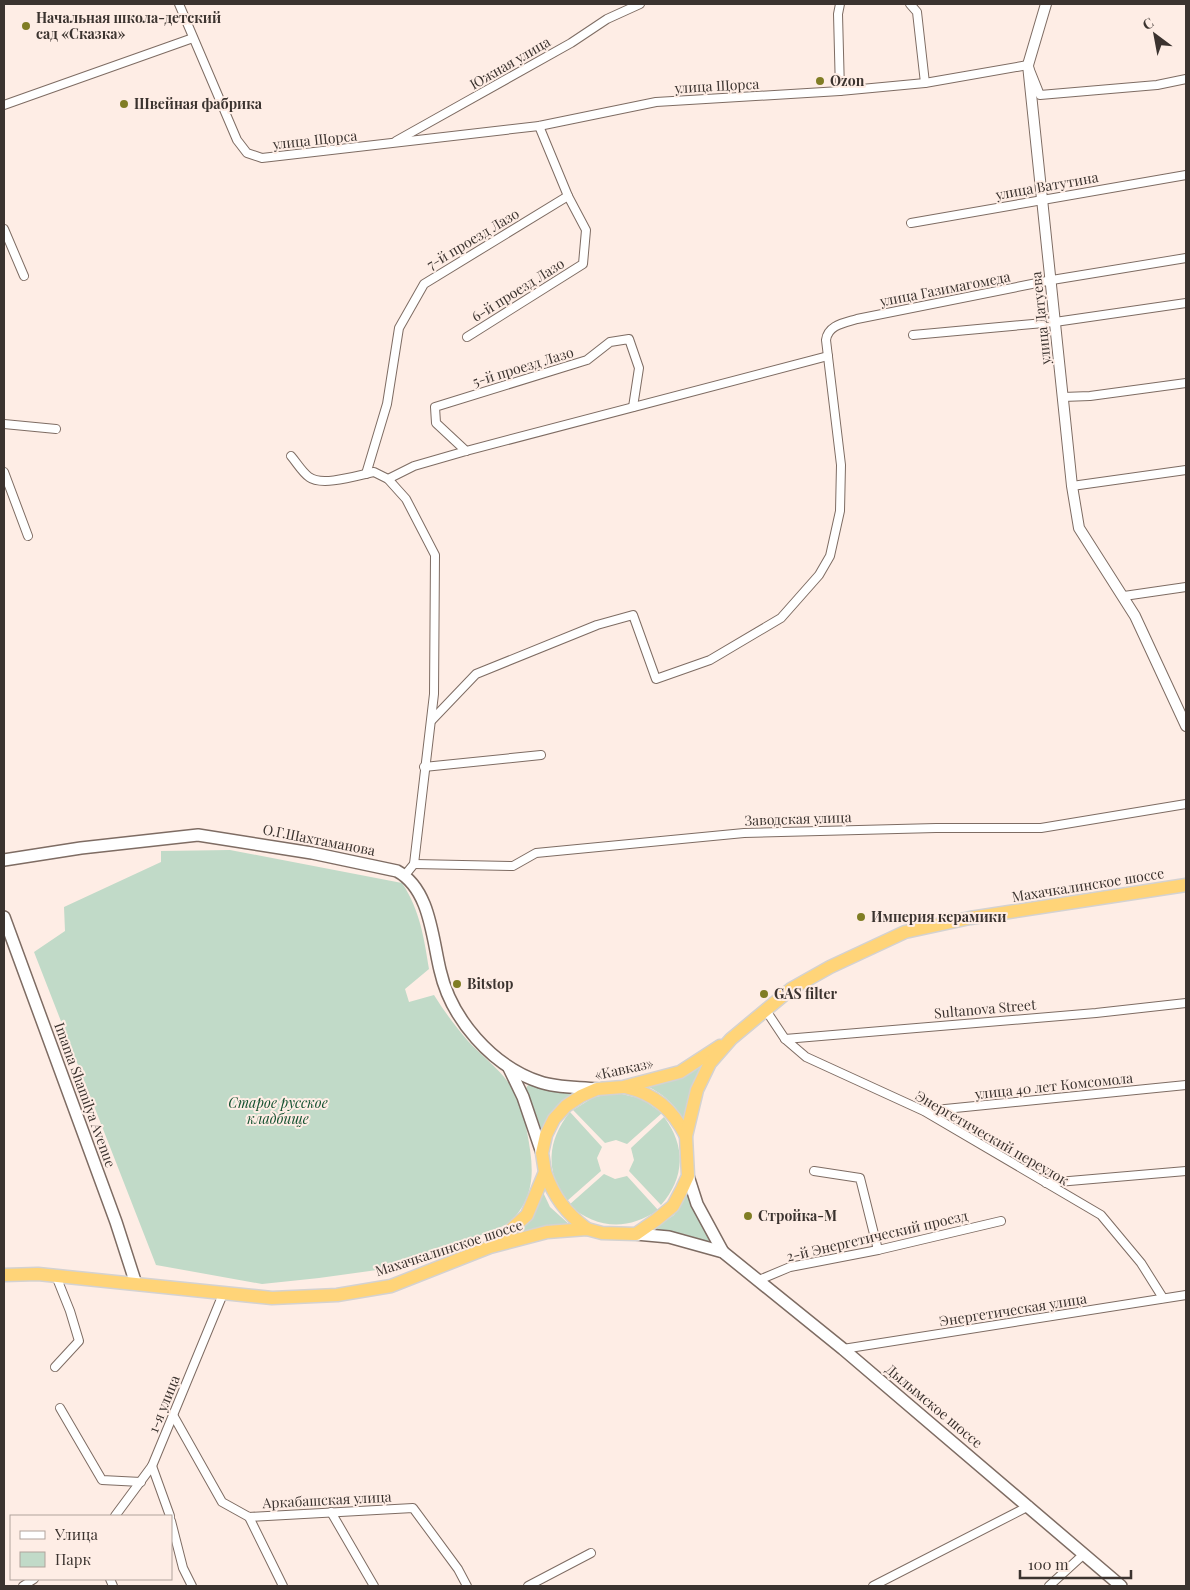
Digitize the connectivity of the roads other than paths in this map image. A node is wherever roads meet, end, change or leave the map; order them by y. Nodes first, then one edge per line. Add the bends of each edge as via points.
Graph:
1 (179, 4) edge
2 (640, 4) edge
3 (840, 4) edge
4 (910, 4) edge
5 (1048, 4) edge
6 (193, 38) junction
7 (1028, 65) junction
8 (1186, 79) edge
9 (925, 83) junction
10 (840, 91) junction
11 (4, 104) edge
12 (539, 126) junction
13 (392, 144) junction
14 (1186, 175) edge
15 (568, 196) junction
16 (1043, 200) junction
17 (911, 224) dead end
18 (4, 229) edge
19 (1186, 258) edge
20 (24, 276) dead end
21 (1052, 280) junction
22 (1186, 302) edge
23 (1054, 322) junction
24 (913, 335) dead end
25 (467, 337) dead end
26 (828, 356) junction
27 (1186, 383) edge
28 (1063, 397) junction
29 (633, 407) junction
30 (4, 424) edge
31 (56, 430) dead end
32 (466, 451) junction
33 (291, 456) dead end
34 (1186, 470) edge
35 (4, 472) edge
36 (366, 474) junction
37 (388, 479) junction
38 (1072, 486) junction
39 (28, 536) dead end
40 (1186, 587) edge
41 (1124, 596) junction
42 (432, 720) junction
43 (1186, 726) edge
44 (541, 755) dead end
45 (424, 766) junction
46 (1186, 804) edge
47 (4, 860) edge
48 (414, 864) junction
49 (405, 875) junction
50 (1186, 885) edge
51 (4, 918) edge
52 (1186, 1003) edge
53 (765, 1009) junction
54 (731, 1039) junction
55 (785, 1039) junction
56 (509, 1068) junction
57 (1186, 1085) edge
58 (623, 1087) junction
59 (597, 1089) junction
60 (924, 1111) junction
61 (686, 1136) junction
62 (542, 1152) junction
63 (1186, 1170) edge
64 (544, 1172) junction
65 (814, 1172) dead end
66 (688, 1176) junction
67 (1046, 1183) junction
68 (1001, 1221) dead end
69 (587, 1229) junction
70 (636, 1234) junction
71 (490, 1247) junction
72 (878, 1250) junction
73 (723, 1252) junction
74 (4, 1275) edge
75 (56, 1276) junction
76 (759, 1280) junction
77 (136, 1284) junction
78 (223, 1294) junction
79 (1186, 1295) edge
80 (1163, 1298) junction
81 (843, 1348) junction
82 (55, 1367) dead end
83 (60, 1408) dead end
84 (173, 1415) junction
85 (152, 1466) junction
86 (141, 1482) junction
87 (1029, 1506) junction
88 (331, 1512) junction
89 (116, 1515) edge
90 (170, 1515) edge
91 (249, 1517) junction
92 (172, 1525) edge
93 (592, 1553) dead end
94 (1084, 1554) junction
95 (192, 1586) edge
96 (283, 1586) edge
97 (374, 1586) edge
98 (467, 1586) edge
99 (528, 1586) edge
100 (873, 1586) edge
101 (1049, 1586) edge
102 (1122, 1586) edge

1 - 6 street
2 - 13 street, Южная улица via 607,19 571,43
3 - 10 street
4 - 9 street via 917,12
5 - 7 street, улица Датуева
6 - 11 street
6 - 13 street, улица Щорса via 237,140 247,153 262,158
7 - 8 street via 1040,95 1157,85
7 - 9 street, улица Щорса
7 - 16 street, улица Датуева
9 - 10 street, улица Щорса
10 - 12 street, улица Щорса via 656,102
12 - 13 street, улица Щорса
12 - 15 street
14 - 16 street, улица Ватутина
15 - 25 street, 6-й проезд Лазо via 586,230 583,264
15 - 36 street, 7-й проезд Лазо via 424,284 399,328 387,404
16 - 17 street, улица Ватутина
16 - 21 street, улица Датуева
18 - 20 street
19 - 21 street, улица Газимагомеда
21 - 23 street, улица Датуева
21 - 26 street, улица Газимагомеда via 836,326 826,340
22 - 23 street
23 - 24 street
23 - 28 street, улица Датуева
26 - 29 street
26 - 42 street via 841,465 840,510 830,556 819,575 781,618 710,660 656,679 633,616 597,625 476,674
27 - 28 street
28 - 38 street, улица Датуева
29 - 32 street
29 - 32 street, 5-й проезд Лазо via 639,368 630,340 610,342 587,360 435,408 436,423
30 - 31 street
32 - 37 street via 414,466
33 - 36 street via 314,480 328,481
34 - 38 street
35 - 39 street
36 - 37 street via 374,472
37 - 42 street via 406,499 435,555
38 - 41 street, улица Датуева via 1079,528
40 - 41 street
41 - 43 street, улица Датуева
42 - 45 street
44 - 45 street
45 - 48 street
46 - 48 street, Заводская улица via 1041,828 744,833 536,853 513,866
47 - 49 main road, О.Г.Шахтаманова via 198,835 312,854
48 - 49 street
49 - 56 main road via 417,889 429,921 446,992 461,1019 481,1043
50 - 53 highway, Махачкалинское шоссе via 970,918 905,932 830,967 791,989
51 - 77 main road, Imama Shamilya Avenue
52 - 55 street, Sultanova Street
53 - 54 highway, Махачкалинское шоссе
53 - 55 street, Энергетический переулок
54 - 58 highway, «Кавказ» via 680,1072
54 - 61 highway, Махачкалинское шоссе via 702,1077
55 - 60 street, Энергетический переулок via 806,1057
56 - 59 main road via 541,1083
56 - 62 main road
57 - 60 street, улица 40 лет Комсомола
58 - 59 highway, «Кавказ»
58 - 61 highway via 640,1090 655,1098 669,1109
59 - 62 highway, «Кавказ» via 580,1096 560,1113 546,1135
60 - 67 street, Энергетический переулок
61 - 66 highway, Махачкалинское шоссе
62 - 64 highway, «Кавказ»
63 - 67 street
64 - 69 highway via 562,1207
64 - 71 highway, «Кавказ» via 527,1215
65 - 72 street via 860,1178
66 - 70 highway, Махачкалинское шоссе via 673,1206
66 - 73 main road via 697,1204
67 - 80 street, Энергетический переулок via 1101,1215 1141,1263
68 - 72 street, 2-й Энергетический проезд
69 - 70 highway, Махачкалинское шоссе
69 - 71 highway, Махачкалинское шоссе via 547,1232
70 - 73 main road via 669,1237
71 - 78 highway, Махачкалинское шоссе via 391,1286 328,1295 272,1298
72 - 76 street, 2-й Энергетический проезд via 790,1267
73 - 76 main road, Дылымское шоссе
74 - 75 highway, Махачкалинское шоссе
75 - 77 highway, Махачкалинское шоссе
75 - 82 street via 78,1341
76 - 81 main road, Дылымское шоссе
77 - 78 highway, Махачкалинское шоссе
78 - 84 street, 1-я улица
79 - 80 street, Энергетическая улица
80 - 81 street, Энергетическая улица
81 - 87 main road, Дылымское шоссе
83 - 86 street via 102,1480
84 - 85 street, 1-я улица
84 - 91 street, Аркабашская улица via 222,1502
85 - 86 street, 1-я улица
85 - 90 street
86 - 89 street, 1-я улица
87 - 94 main road, Дылымское шоссе
87 - 100 street
88 - 91 street, Аркабашская улица
88 - 97 street
88 - 98 street, Аркабашская улица via 413,1508
91 - 96 street
92 - 95 street via 183,1568
93 - 99 street
94 - 101 street
94 - 102 main road, Дылымское шоссе

